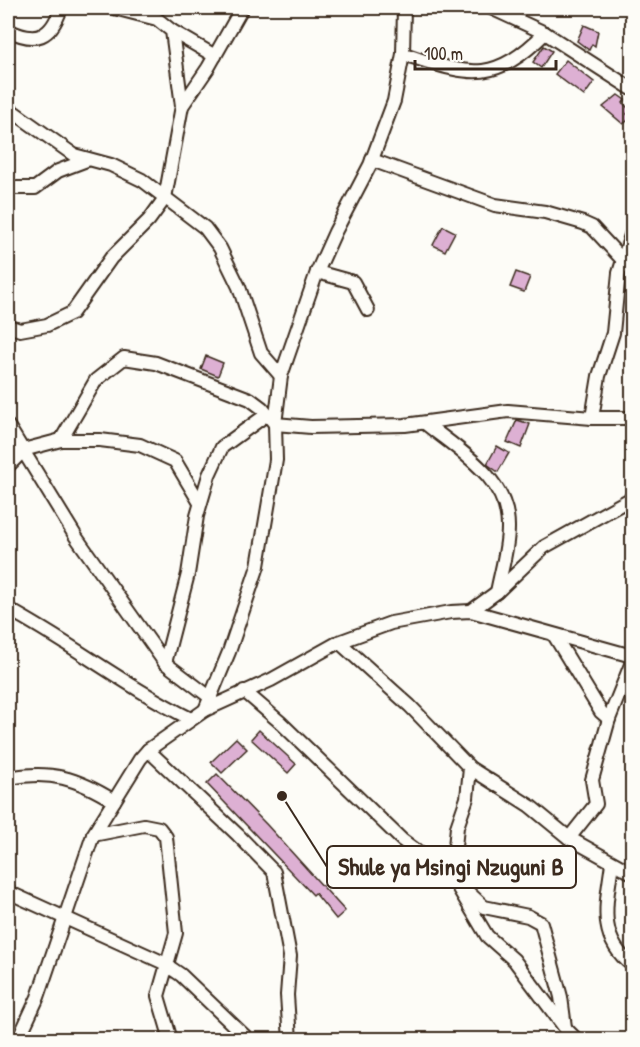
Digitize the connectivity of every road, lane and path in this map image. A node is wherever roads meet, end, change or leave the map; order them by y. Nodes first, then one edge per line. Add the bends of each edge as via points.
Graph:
1 (61, 8) edge
2 (114, 8) edge
3 (242, 8) edge
4 (404, 8) edge
5 (491, 8) edge
6 (8, 30) edge
7 (172, 31) junction
8 (545, 33) junction
9 (402, 54) junction
10 (215, 56) junction
11 (633, 89) edge
12 (182, 106) junction
13 (8, 108) edge
14 (87, 160) junction
15 (372, 160) junction
16 (8, 188) edge
17 (165, 198) junction
18 (633, 232) edge
19 (628, 265) edge
20 (317, 272) junction
21 (369, 310) dead end
22 (8, 326) edge
23 (281, 376) junction
24 (592, 418) junction
25 (633, 418) edge
26 (271, 419) junction
27 (425, 423) junction
28 (8, 426) edge
29 (61, 440) junction
30 (24, 450) junction
31 (8, 454) edge
32 (8, 466) edge
33 (633, 498) edge
34 (200, 503) junction
35 (497, 592) junction
36 (471, 611) junction
37 (9, 615) edge
38 (554, 635) junction
39 (339, 642) junction
40 (631, 656) edge
41 (165, 663) junction
42 (244, 691) junction
43 (211, 698) junction
44 (205, 710) junction
45 (191, 719) junction
46 (609, 719) junction
47 (148, 750) junction
48 (470, 768) junction
49 (8, 778) edge
50 (114, 801) junction
51 (93, 835) junction
52 (569, 838) junction
53 (612, 863) junction
54 (633, 873) edge
55 (452, 877) junction
56 (8, 892) edge
57 (64, 918) junction
58 (167, 965) junction
59 (633, 965) edge
60 (565, 1028) junction
61 (18, 1040) edge
62 (171, 1040) edge
63 (249, 1040) edge
64 (290, 1040) edge
65 (577, 1040) edge

1 - 6 street via 54,26 44,35 27,38
2 - 7 street via 157,19
3 - 10 street
4 - 9 street
5 - 8 street
7 - 10 street
7 - 12 street
8 - 9 street via 508,62 476,73
8 - 11 street
9 - 15 street via 394,101
10 - 12 street
12 - 17 street
13 - 14 street
14 - 16 street via 58,171 35,188
14 - 17 street via 131,174
15 - 19 street via 495,205 545,212 584,223
15 - 20 street
17 - 22 street via 111,258 72,313 47,325 20,330
17 - 23 street via 198,222 220,248 239,287 261,353
18 - 19 street
19 - 24 street via 617,282 613,333 599,376
20 - 21 street via 353,282
20 - 23 street
23 - 26 street
24 - 25 street
24 - 27 street via 508,411
26 - 27 street via 329,427
26 - 29 street via 250,399 156,363 122,359 96,380
26 - 34 street via 222,447 208,474
26 - 43 street via 276,460 258,566
27 - 35 street via 488,475 502,495 508,527
28 - 30 street
29 - 30 street
29 - 34 street via 140,445 160,453 180,466
30 - 31 street
30 - 32 street
30 - 41 street via 76,537
33 - 35 street via 544,547
34 - 41 street via 188,574
35 - 36 street
36 - 38 street
36 - 39 street via 391,623
37 - 45 street via 49,632
38 - 40 street
38 - 46 street via 602,715
39 - 42 street
39 - 48 street via 410,706
40 - 46 street
41 - 43 street
42 - 44 street
42 - 55 street via 402,840
43 - 44 street
44 - 45 street
45 - 47 street
46 - 52 street via 591,785 596,804
47 - 50 street
47 - 64 street via 274,872 290,956
48 - 52 street via 530,806
48 - 55 street via 467,798 457,827
49 - 50 street via 56,775 89,786
50 - 51 street
51 - 57 street
51 - 58 street via 144,825 159,828 166,837 176,933
52 - 53 street
53 - 54 street
53 - 59 street via 607,929 622,957
55 - 60 street via 487,936 514,960
55 - 60 street via 484,907 528,916 541,923 561,997
56 - 57 street
57 - 58 street
57 - 61 street via 38,997
58 - 62 street via 158,996
58 - 63 street
60 - 65 street

